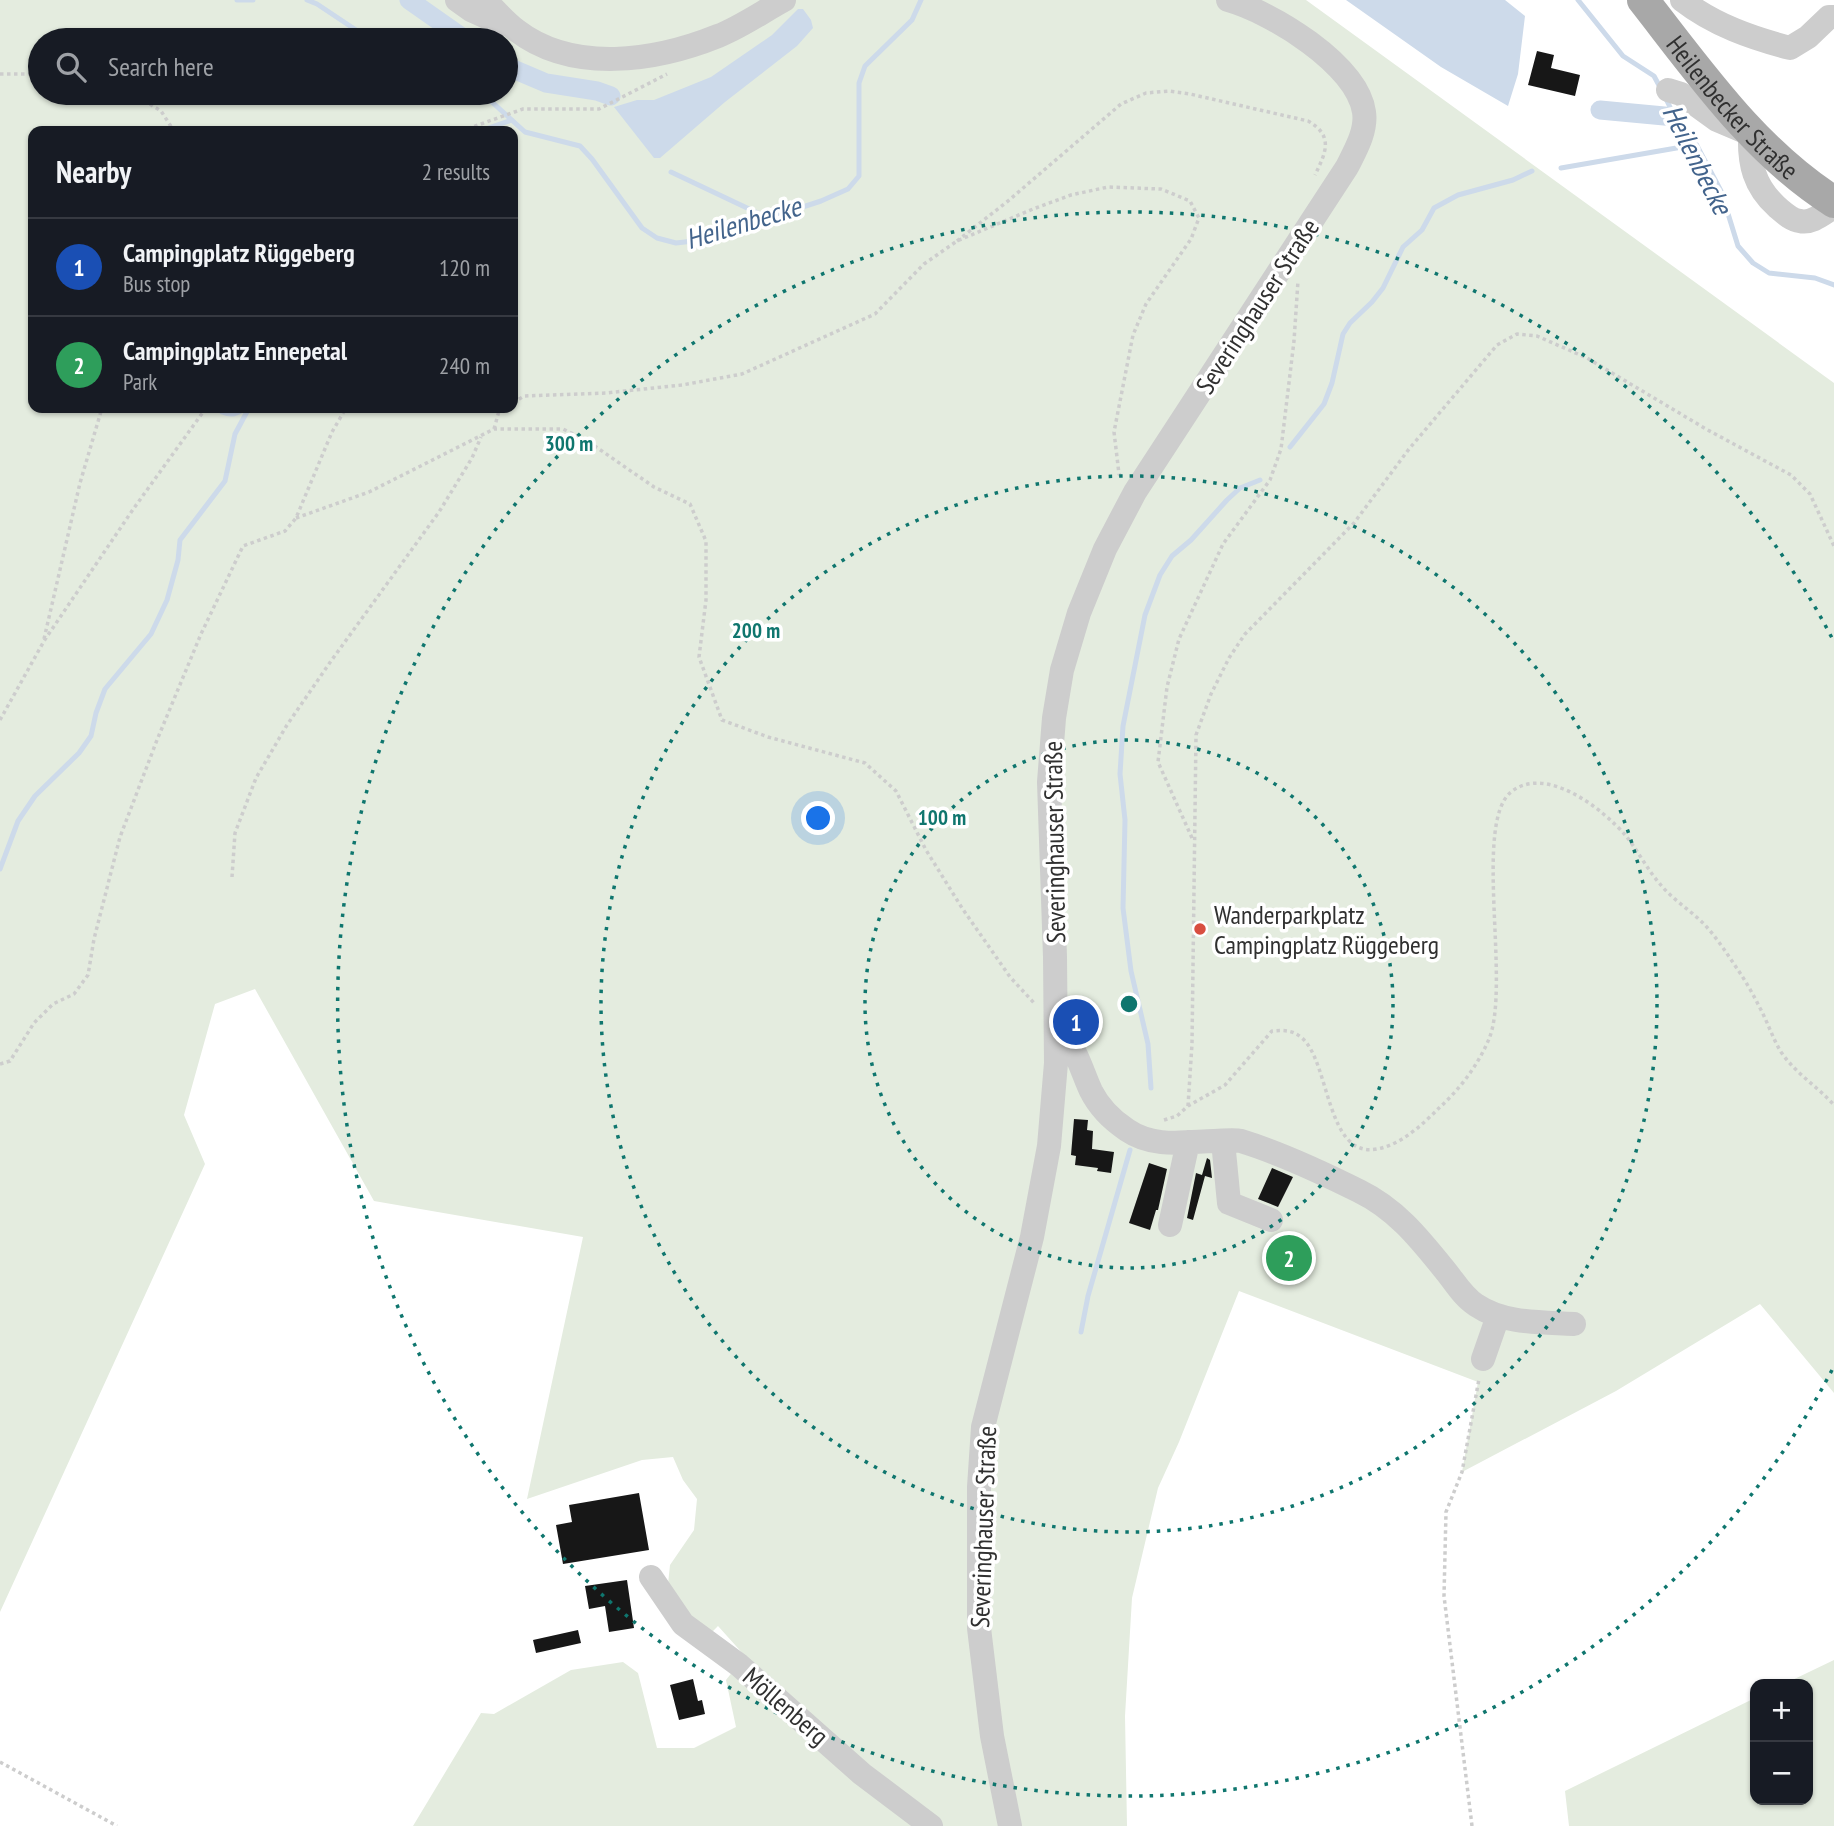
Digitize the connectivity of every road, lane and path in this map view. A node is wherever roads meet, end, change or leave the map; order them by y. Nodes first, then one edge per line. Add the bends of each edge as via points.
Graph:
1 (457, 0) edge
2 (485, 0) edge
3 (784, 0) edge
4 (1228, 0) edge
5 (1643, 0) edge
6 (1682, 0) edge
7 (1834, 17) edge
8 (512, 28) edge
9 (514, 28) edge
10 (518, 31) edge
11 (672, 72) dead end
12 (0, 74) edge
13 (28, 74) edge
14 (1668, 90) dead end
15 (151, 105) edge
16 (171, 126) edge
17 (474, 126) edge
18 (1750, 134) junction
19 (1311, 184) dead end
20 (1834, 205) edge
21 (957, 241) junction
22 (1298, 244) junction
23 (518, 400) edge
24 (101, 413) edge
25 (202, 413) edge
26 (343, 413) edge
27 (498, 413) edge
28 (494, 429) junction
29 (482, 436) junction
30 (1135, 492) junction
31 (296, 518) junction
32 (1834, 545) edge
33 (44, 641) junction
34 (0, 720) edge
35 (1193, 839) junction
36 (232, 877) dead end
37 (1056, 1027) junction
38 (0, 1064) edge
39 (1834, 1105) edge
40 (1223, 1141) junction
41 (1188, 1142) junction
42 (1270, 1220) dead end
43 (1170, 1225) dead end
44 (1498, 1316) junction
45 (1574, 1324) dead end
46 (1483, 1359) joint
47 (651, 1577) dead end
48 (0, 1762) edge
49 (117, 1826) edge
50 (932, 1826) edge
51 (1010, 1826) edge
52 (1472, 1826) edge

1 - 8 street
2 - 9 street
3 - 10 street via 719,36 666,53 632,57 599,59 562,52
4 - 22 street, Severinghauser Straße via 1267,15 1305,39 1359,92 1365,113 1348,167
5 - 18 main road, Heilenbecker Straße
6 - 7 street via 1728,27 1790,48
11 - 17 path via 599,109 523,109
12 - 13 path
14 - 18 street
15 - 16 path
18 - 20 main road, Heilenbecker Straße
19 - 21 path via 1326,151 1325,137 1308,121 1169,90 1146,93 1121,104
21 - 23 path via 924,264 875,314 742,374 682,386
21 - 30 path via 1071,195 1108,187 1160,189 1190,201 1199,218 1191,239 1146,304 1133,335 1122,387 1114,432 1119,474
22 - 30 street, Severinghauser Straße
22 - 35 path via 1294,341 1281,449 1270,480 1223,544 1179,639 1167,687 1158,762
24 - 33 path
25 - 33 path
26 - 31 path
27 - 28 path
28 - 29 path
28 - 37 path via 563,429 654,487 690,503 706,541 706,600 699,657 722,720 865,764 896,791 933,862 1010,977
29 - 31 path via 369,492
29 - 36 path via 439,512 331,661 256,778 235,833
30 - 37 street, Severinghauser Straße via 1079,613 1054,718 1049,782
31 - 38 path via 285,531 243,546 201,634 120,837 88,975 74,994 53,1004 34,1023 10,1061
32 - 35 path via 1810,494 1791,475 1587,358 1536,336 1517,334 1497,345 1353,523 1245,634 1229,657 1196,735
33 - 34 path
35 - 39 path via 1188,1106 1225,1086 1272,1031 1287,1030 1304,1039 1345,1138 1361,1150 1378,1149 1422,1125 1474,1068 1490,1037 1497,1001 1494,859 1501,803 1522,785 1545,782 1608,818 1661,887 1703,923 1760,1009 1780,1051 1797,1073
37 - 41 street via 1078,1055 1103,1110 1124,1129 1148,1142
37 - 51 street, Severinghauser Straße via 1049,1146 1032,1237 983,1427 979,1487 979,1628 992,1736
40 - 41 street
40 - 42 street via 1229,1203
40 - 44 street via 1241,1141 1284,1158 1395,1212 1464,1294
41 - 43 street
44 - 45 street
44 - 46 street
46 - 52 path via 1462,1472 1446,1512 1444,1596
47 - 50 street, Möllenberg via 683,1624 739,1665 862,1774
48 - 49 path

